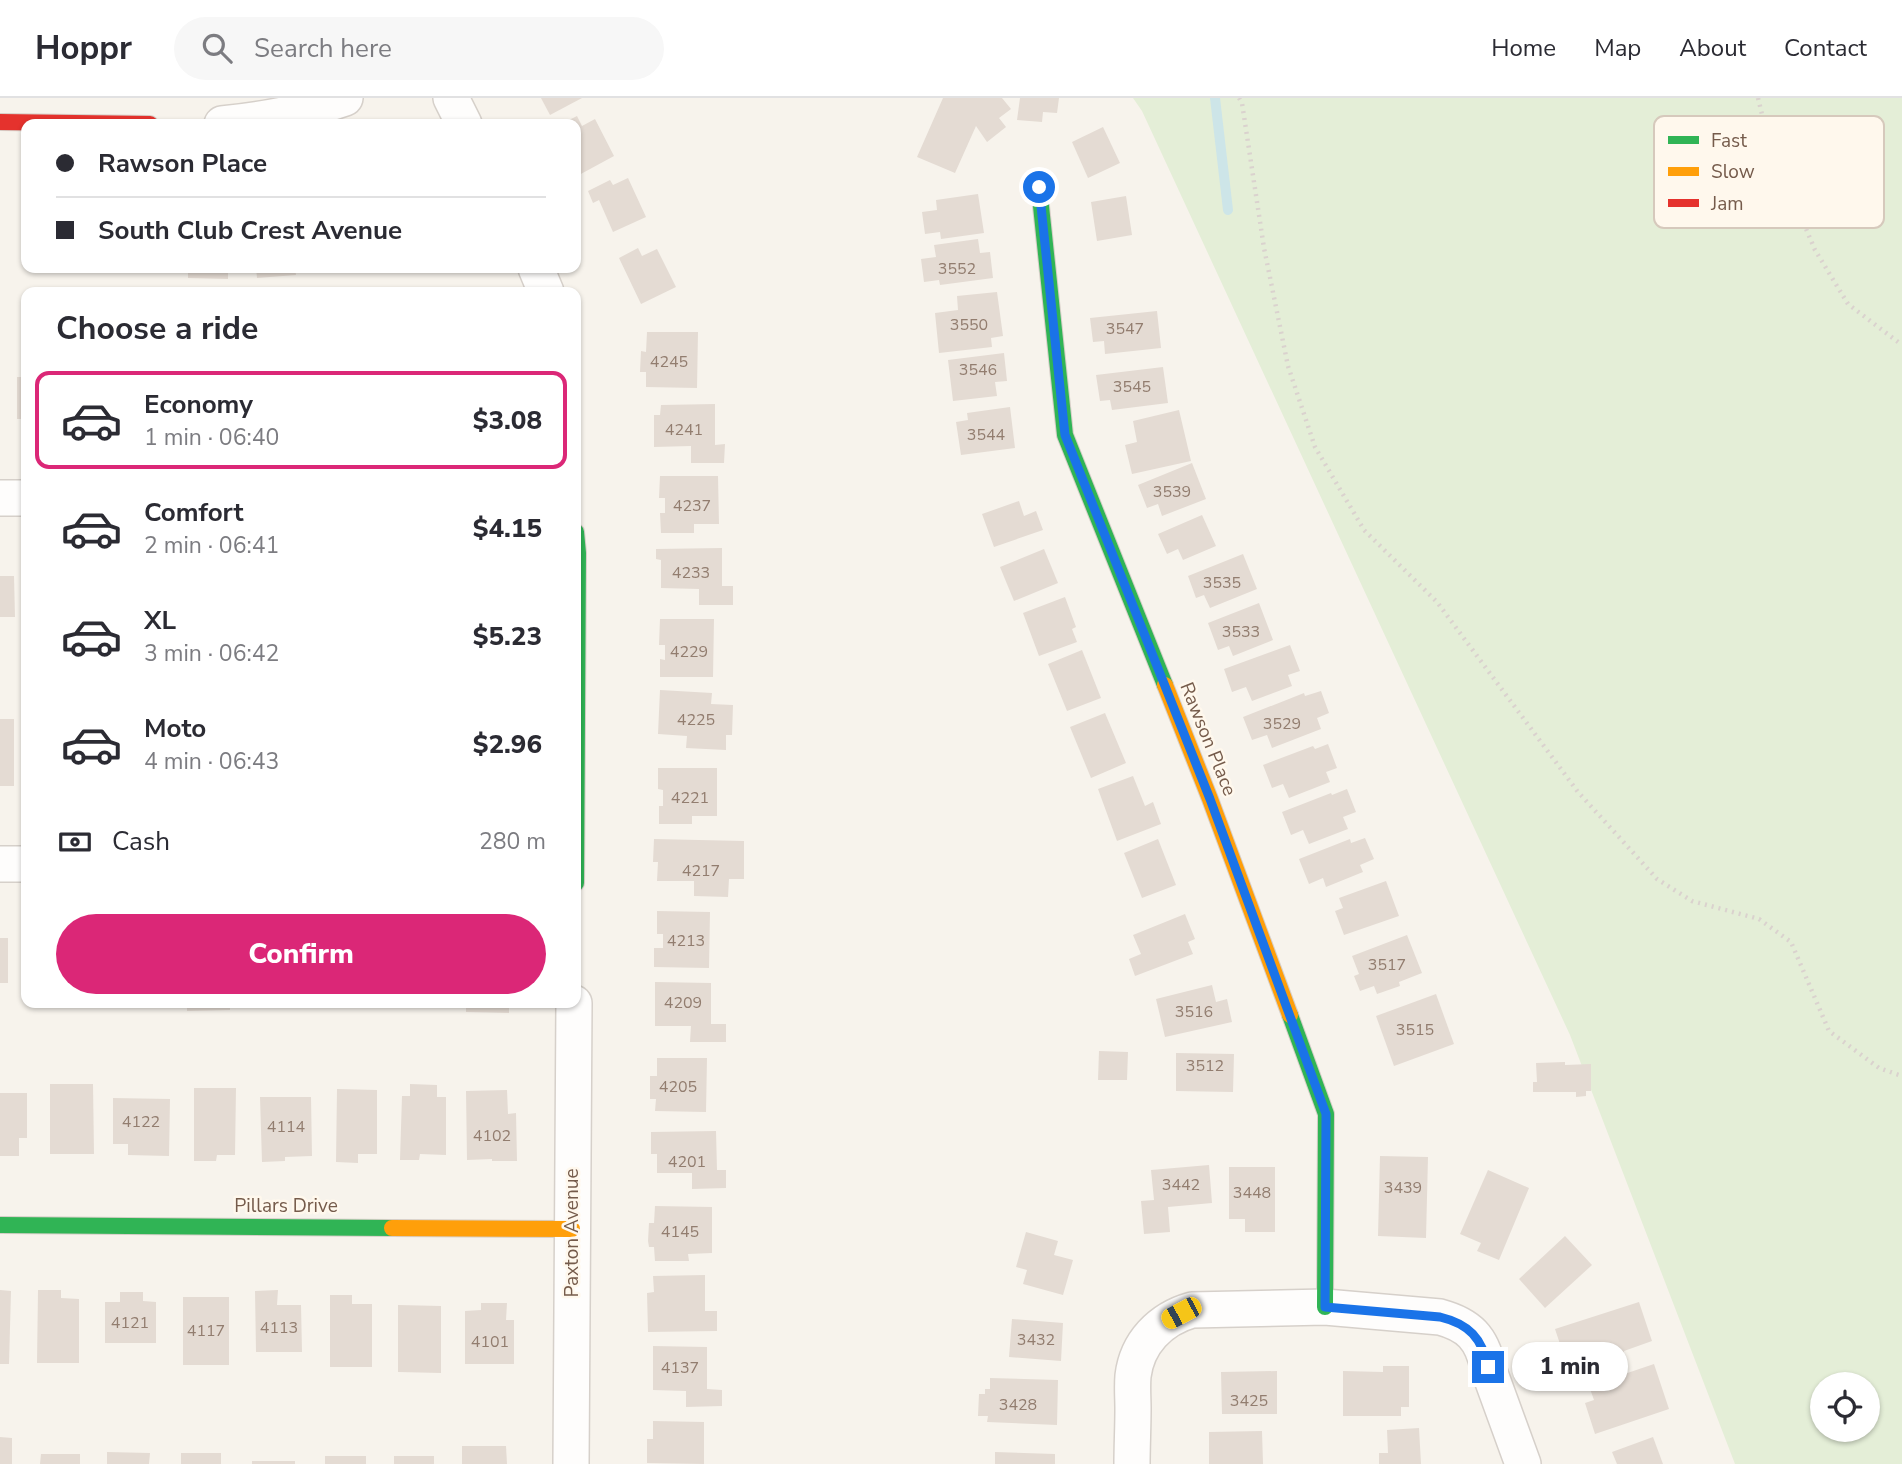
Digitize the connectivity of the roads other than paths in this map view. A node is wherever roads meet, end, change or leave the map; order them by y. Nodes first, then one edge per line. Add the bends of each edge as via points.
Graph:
1 (345, 98) edge
2 (451, 98) edge
3 (273, 119) edge
4 (462, 119) edge
5 (0, 122) edge
6 (21, 122) edge
7 (1039, 187) dead end
8 (0, 498) edge
9 (21, 498) edge
10 (0, 864) edge
11 (21, 864) edge
12 (574, 1008) edge
13 (0, 1225) edge
14 (572, 1229) junction
15 (1325, 1307) junction
16 (571, 1464) edge
17 (1132, 1464) edge
18 (1522, 1464) edge

1 - 3 street
2 - 4 street
5 - 6 street
7 - 15 street, Rawson Place via 1065,435 1210,799 1326,1114
8 - 9 street
10 - 11 street
12 - 14 street, Paxton Avenue
13 - 14 street, Pillars Drive
14 - 16 street, Paxton Avenue
15 - 17 street via 1192,1310 1163,1323 1148,1337 1133,1375
15 - 18 street via 1440,1317 1456,1321 1476,1336

